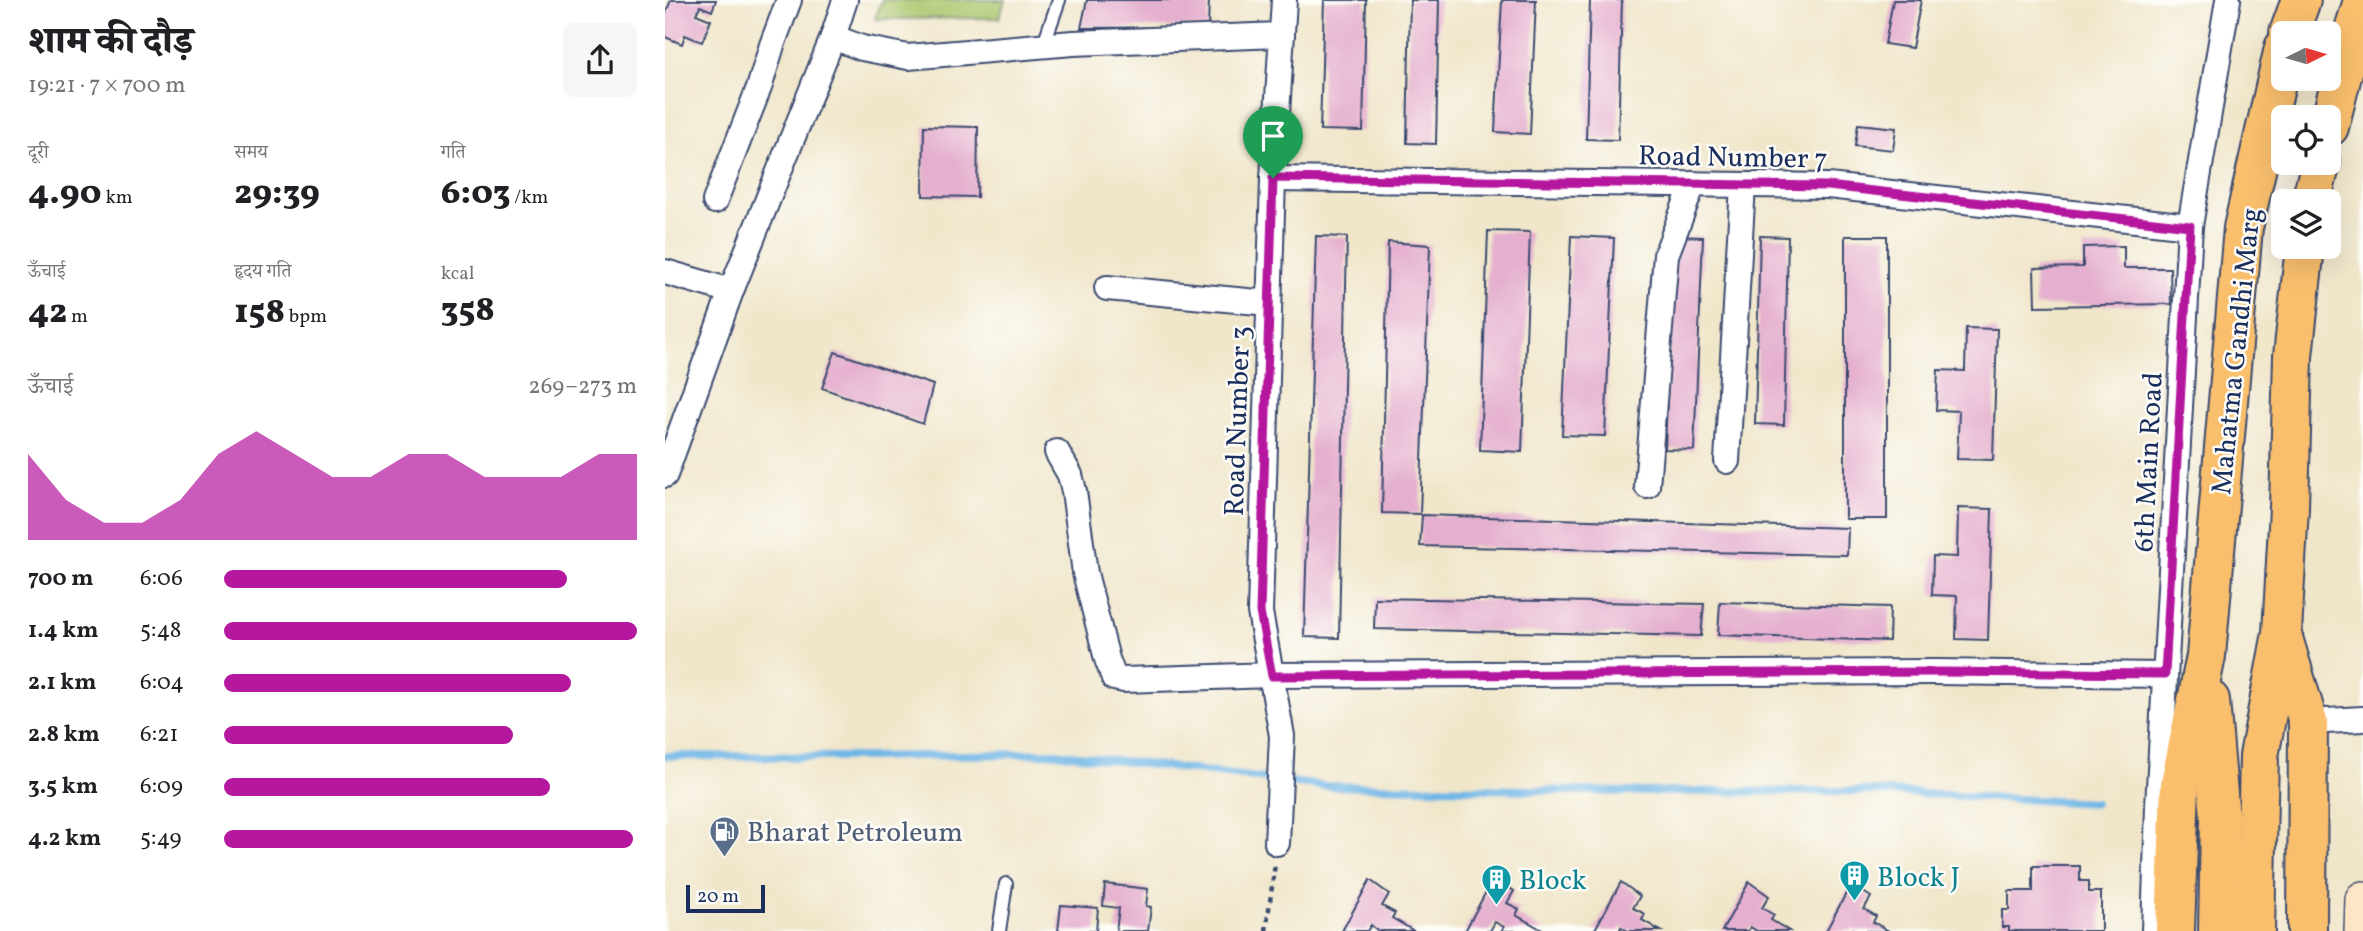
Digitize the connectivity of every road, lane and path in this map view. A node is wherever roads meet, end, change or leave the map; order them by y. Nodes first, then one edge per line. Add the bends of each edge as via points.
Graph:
1 (789, 0) edge
2 (845, 0) edge
3 (1059, 0) edge
4 (1284, 0) edge
5 (2228, 0) edge
6 (2301, 0) edge
7 (2363, 1) edge
8 (2293, 21) edge
9 (1282, 35) junction
10 (833, 37) junction
11 (1043, 46) junction
12 (2274, 91) edge
13 (2334, 105) edge
14 (1273, 178) junction
15 (1693, 184) junction
16 (1743, 185) junction
17 (715, 201) dead end
18 (2190, 226) junction
19 (2304, 259) edge
20 (665, 272) edge
21 (1107, 288) dead end
22 (731, 291) junction
23 (1269, 303) junction
24 (1057, 452) dead end
25 (1727, 461) dead end
26 (665, 475) edge
27 (1647, 486) dead end
28 (2281, 633) junction
29 (2206, 656) junction
30 (2165, 674) junction
31 (1272, 676) junction
32 (2363, 719) edge
33 (2308, 722) junction
34 (1277, 843) joint
35 (1006, 884) dead end
36 (2363, 899) edge
37 (999, 931) edge
38 (1266, 931) edge
39 (2154, 931) edge
40 (2175, 931) edge
41 (2218, 931) edge
42 (2255, 931) edge
43 (2307, 931) edge
44 (2362, 931) edge

1 - 17 street
2 - 10 street
3 - 11 lane
4 - 9 street, Road Number 3
5 - 18 street, 6th Main Road
6 - 8 main road
7 - 13 main road
9 - 11 street
9 - 14 street, Road Number 3
10 - 11 street via 908,57
10 - 22 street
12 - 29 main road, Mahatma Gandhi Marg via 2243,228
14 - 15 street, Road Number 7
14 - 23 street, Road Number 3
15 - 16 street, Road Number 7
15 - 27 street via 1666,255
16 - 18 street, Road Number 7 via 1828,186
16 - 25 street
18 - 30 street, 6th Main Road
19 - 28 main road, Mahatma Gandhi Marg via 2293,356
20 - 22 street
21 - 23 street
22 - 26 street
23 - 31 street, Road Number 3 via 1260,612
24 - 31 street via 1070,475 1085,573 1114,678
28 - 33 main road
28 - 42 main road via 2259,756
29 - 40 main road via 2181,784
29 - 41 main road via 2220,817
30 - 31 street
30 - 39 street, 6th Main Road
31 - 34 street, Road Number 3 via 1282,736
32 - 33 street
33 - 43 main road
34 - 38 path
35 - 37 lane
36 - 44 street

